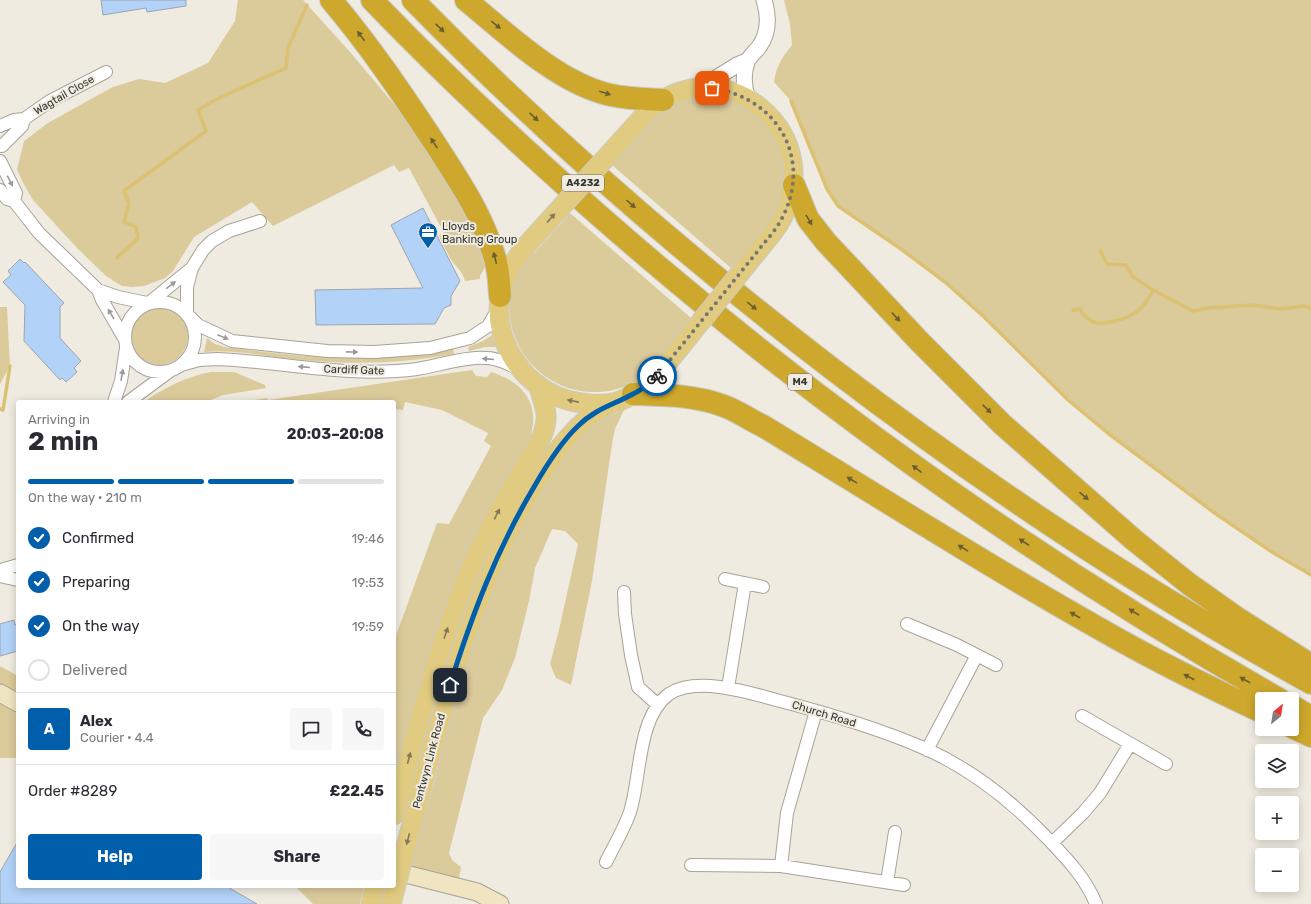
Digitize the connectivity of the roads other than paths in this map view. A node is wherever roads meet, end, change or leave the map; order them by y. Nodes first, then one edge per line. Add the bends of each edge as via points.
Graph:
1 (331, 0) edge
2 (372, 0) edge
3 (413, 0) edge
4 (466, 0) edge
5 (764, 0) edge
6 (747, 61) junction
7 (106, 72) dead end
8 (700, 88) junction
9 (748, 99) junction
10 (663, 100) junction
11 (24, 119) junction
12 (0, 126) edge
13 (1, 148) edge
14 (0, 161) edge
15 (794, 185) junction
16 (0, 190) edge
17 (14, 201) junction
18 (260, 221) dead end
19 (192, 268) junction
20 (98, 290) junction
21 (499, 302) junction
22 (149, 303) junction
23 (189, 316) junction
24 (125, 343) junction
25 (176, 368) junction
26 (524, 373) junction
27 (538, 386) junction
28 (633, 394) junction
29 (115, 400) edge
30 (131, 400) edge
31 (612, 403) junction
32 (16, 566) edge
33 (0, 572) edge
34 (0, 576) edge
35 (725, 579) dead end
36 (16, 580) edge
37 (745, 583) junction
38 (763, 587) dead end
39 (624, 592) dead end
40 (907, 624) dead end
41 (977, 654) junction
42 (996, 665) dead end
43 (1311, 665) edge
44 (1311, 683) edge
45 (728, 688) junction
46 (1267, 692) edge
47 (0, 693) edge
48 (16, 701) edge
49 (658, 705) junction
50 (1255, 709) edge
51 (1299, 710) edge
52 (816, 711) junction
53 (1082, 716) dead end
54 (1311, 717) edge
55 (1299, 730) edge
56 (1311, 736) edge
57 (1130, 744) junction
58 (927, 750) junction
59 (1166, 764) dead end
60 (396, 807) edge
61 (895, 832) dead end
62 (1052, 844) junction
63 (606, 862) dead end
64 (691, 865) dead end
65 (781, 866) junction
66 (396, 872) edge
67 (887, 882) junction
68 (904, 884) dead end
69 (396, 885) edge
70 (375, 888) edge
71 (395, 888) edge
72 (371, 904) edge
73 (391, 904) edge
74 (500, 904) edge
75 (1096, 904) edge

21 -> 1 highway via 493,249 463,188 396,85
46 -> 2 highway, M4 via 1210,660 943,488 790,374 702,304 556,177 455,83
3 -> 44 highway via 600,177 717,278 856,387 981,478 1059,530 1211,626
4 -> 10 highway via 554,70 582,86 623,98
5 - 6 street via 768,28 760,45
6 - 8 street
6 - 9 street via 744,80
7 - 11 street, Wagtail Close via 50,101
8 - 9 main road, A4232 via 724,90
8 - 10 main road, A4232 via 684,91
9 - 15 main road, A4232 via 768,115 784,137 792,161
21 -> 10 main road, A4232, bridge via 512,266 525,246 640,118
11 - 12 street, Wagtail Close
11 - 13 street, Wagtail Close via 22,126
14 -> 17 street via 16,193
15 - 28 main road, A4232, bridge via 787,209 774,231 665,366 649,383
15 -> 43 highway via 808,219 826,242 1003,425 1134,540 1189,584
16 - 17 street via 7,199
17 - 20 street via 39,233
18 - 19 street via 218,236 207,245
22 -> 19 street
19 - 23 street via 187,287
20 - 22 street, Cardiff Gate
24 -> 20 street, Cardiff Gate
23 -> 21 street, Cardiff Gate via 198,325 232,341 313,350 374,352 430,348 470,338 488,326
21 - 26 main road, A4232 via 505,343 513,360
22 - 23 street, Cardiff Gate via 163,301 175,305
22 - 24 street via 129,318 125,330
23 - 25 street, Cardiff Gate via 194,327 194,348 189,357
24 - 25 street, Cardiff Gate via 134,361 144,368 154,372
29 -> 24 street via 121,381
26 -> 25 street, Cardiff Gate via 498,360 484,358 386,371 335,370 218,359 199,360
25 - 30 street, Cardiff Gate
26 - 27 main road, A4232
31 -> 27 main road, A4232 via 575,402
60 -> 27 main road, Pentwyn Link Road / A4232 via 434,669 463,585 502,503 540,442 544,431 547,413
28 - 31 main road, A4232
50 -> 28 highway via 1110,635 763,426 726,407 698,398
31 -> 69 main road, Pentwyn Link Road / A4232, bridge via 586,419 566,439 539,478 501,547 468,628 450,685
32 - 33 street
34 - 36 street
35 - 37 street
37 - 38 street
37 - 45 street
39 - 49 street via 631,655 638,687
40 - 41 street
41 - 42 street
41 - 58 street
45 - 49 street, Church Road via 709,686 684,689 670,694
45 - 52 street, Church Road
47 - 48 main road
49 - 63 street, Church Road via 645,733 630,813
51 - 54 highway
52 - 58 street, Church Road via 879,731
52 - 65 street via 787,812
53 - 57 street
55 - 56 highway
57 - 59 street
57 - 62 street via 1100,793
58 - 62 street, Church Road via 986,784 1019,811
61 - 67 street
62 - 75 street, Church Road via 1071,862
64 - 65 street
65 - 67 street
66 - 74 main road via 477,892
67 - 68 street
70 - 72 main road
71 -> 73 main road, Pentwyn Link Road / A4232, bridge

